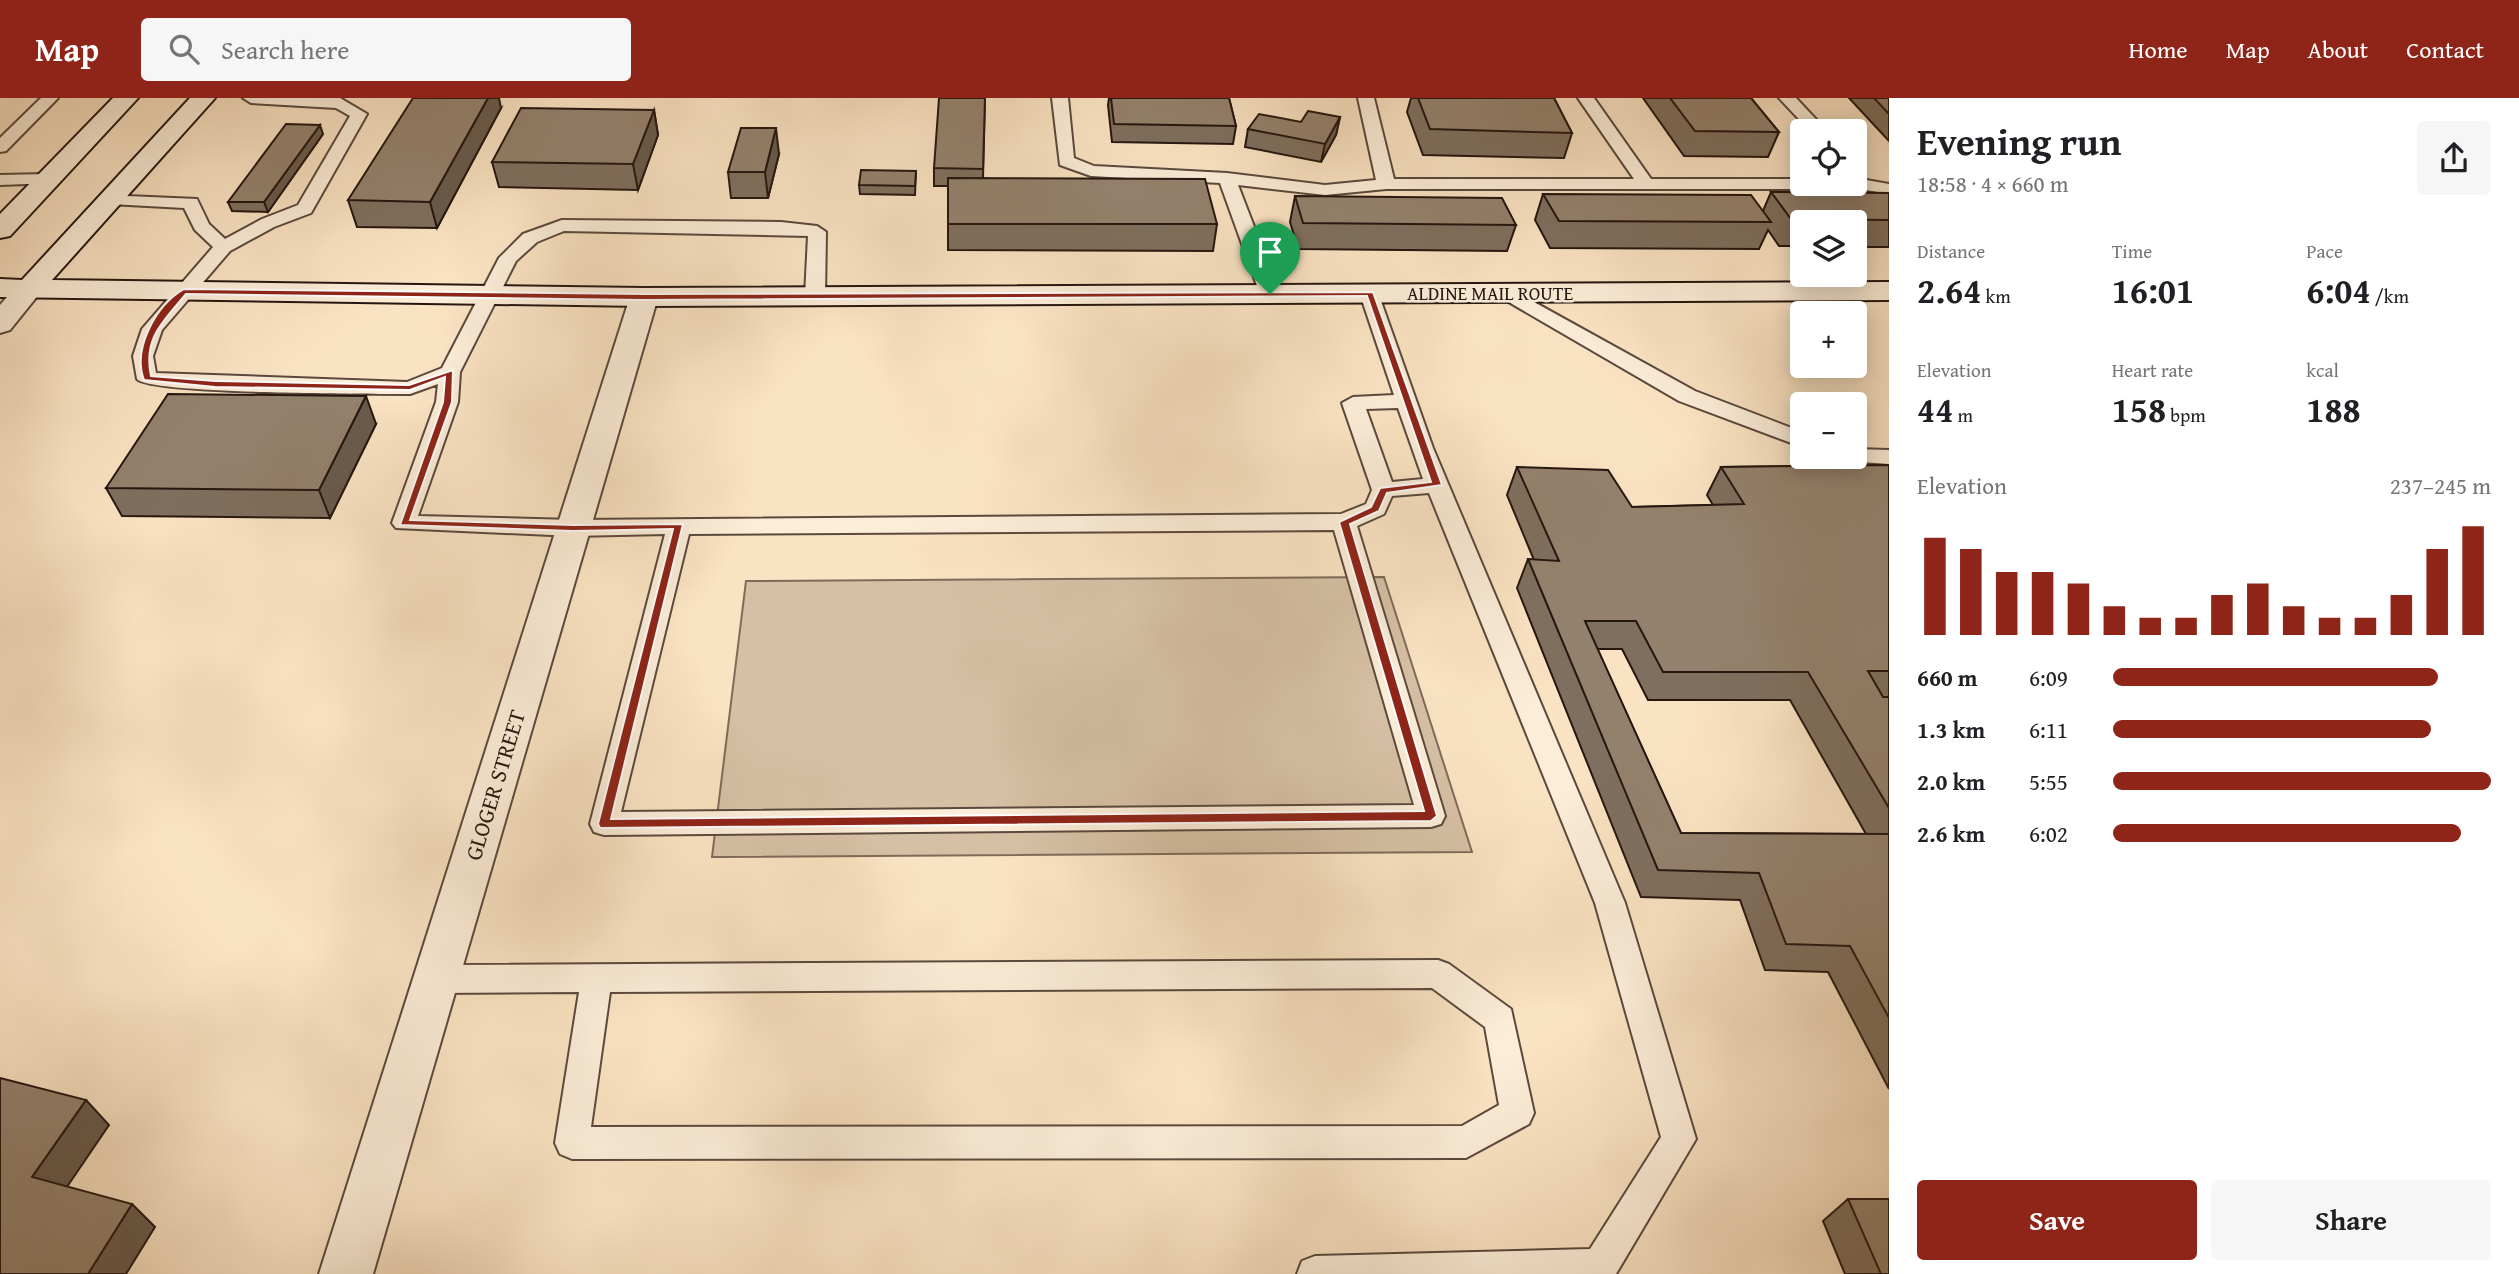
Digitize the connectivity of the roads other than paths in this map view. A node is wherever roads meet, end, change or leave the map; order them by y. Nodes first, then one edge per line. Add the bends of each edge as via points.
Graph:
1 (50, 98) edge
2 (126, 98) edge
3 (203, 98) edge
4 (251, 98) edge
5 (1060, 98) edge
6 (1366, 98) edge
7 (1586, 98) edge
8 (1787, 98) edge
9 (1807, 119) edge
10 (0, 147) edge
11 (1227, 178) junction
12 (47, 179) junction
13 (0, 180) edge
14 (1386, 184) junction
15 (1646, 184) junction
16 (1790, 184) edge
17 (110, 199) junction
18 (0, 230) edge
19 (223, 247) junction
20 (0, 288) edge
21 (29, 289) junction
22 (1889, 290) edge
23 (184, 292) junction
24 (1507, 293) junction
25 (1270, 294) junction
26 (1370, 294) junction
27 (488, 295) junction
28 (816, 296) junction
29 (644, 297) junction
30 (0, 324) edge
31 (450, 372) junction
32 (1406, 401) junction
33 (1790, 435) edge
34 (1867, 456) edge
35 (1889, 457) edge
36 (1437, 485) junction
37 (1383, 490) junction
38 (1344, 522) junction
39 (679, 526) junction
40 (573, 528) junction
41 (435, 979) junction
42 (596, 981) junction
43 (346, 1274) edge
44 (1315, 1274) edge

1 - 10 lane
2 - 12 main road
3 - 17 main road
4 - 19 lane via 340,103 359,114 305,209
5 - 11 lane via 1066,161 1091,171
6 - 14 lane
7 - 15 lane
8 - 9 lane
11 - 14 lane via 1325,190
11 - 25 lane
12 - 13 lane
12 - 18 main road
14 - 15 lane
15 - 16 lane
17 - 19 lane via 191,203 201,226
17 - 21 main road
19 - 23 lane
20 - 21 main road, ALDINE MAIL ROUTE
21 - 23 main road, ALDINE MAIL ROUTE
21 - 30 main road
22 - 24 main road, ALDINE MAIL ROUTE
23 - 27 main road, ALDINE MAIL ROUTE
23 - 31 lane via 152,329 143,356 147,379 410,387
24 - 26 main road, ALDINE MAIL ROUTE
24 - 33 lane via 1686,396
25 - 26 main road, ALDINE MAIL ROUTE
25 - 28 main road, ALDINE MAIL ROUTE
26 - 32 lane
27 - 28 lane via 508,258 530,238 562,225 658,225 817,232
27 - 29 main road, ALDINE MAIL ROUTE
27 - 31 lane
28 - 29 main road, ALDINE MAIL ROUTE
29 - 40 main road, GLOGER STREET
31 - 40 lane via 447,402 404,523
32 - 36 lane
32 - 37 lane via 1353,403
34 - 35 lane
36 - 37 lane
36 - 44 lane via 1610,903 1679,1139 1600,1267
37 - 38 lane via 1376,509
38 - 39 lane
38 - 39 lane via 1431,816 604,824
39 - 40 lane
40 - 41 main road, GLOGER STREET
41 - 42 lane
41 - 43 main road, GLOGER STREET
42 - 42 lane via 1438,974 1500,1019 1517,1113 1466,1142 572,1143

